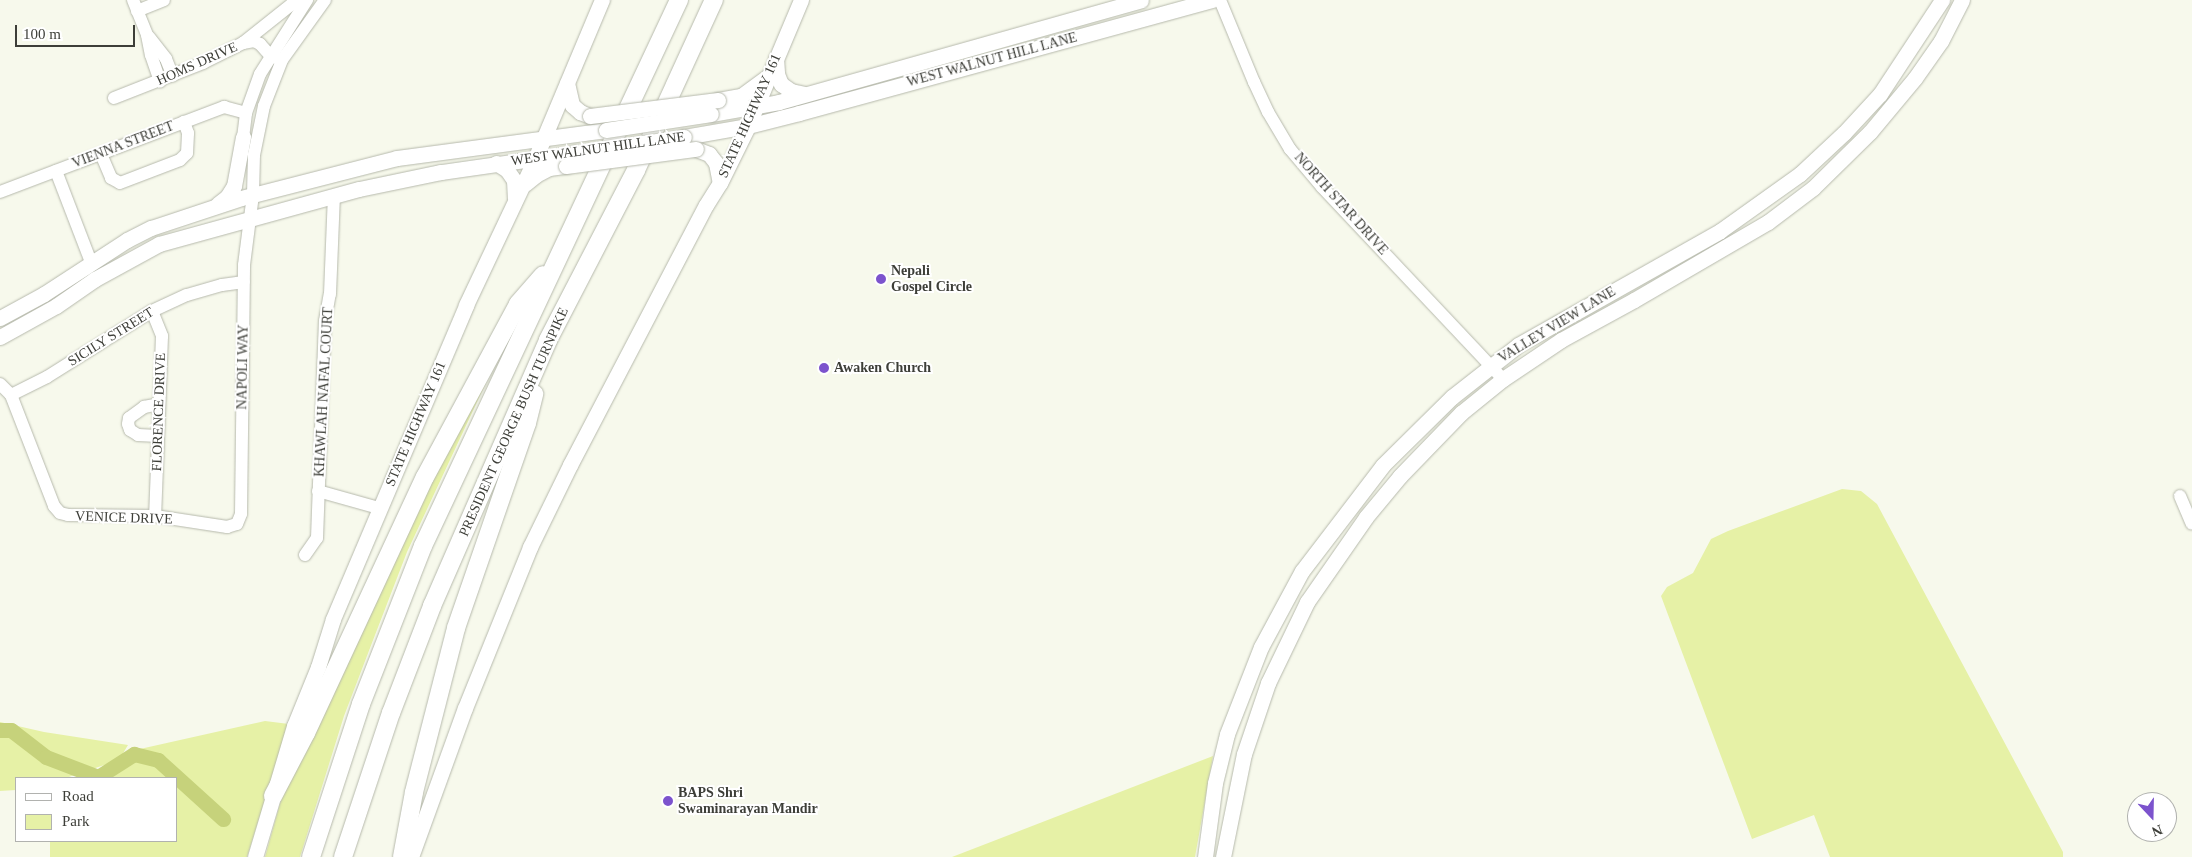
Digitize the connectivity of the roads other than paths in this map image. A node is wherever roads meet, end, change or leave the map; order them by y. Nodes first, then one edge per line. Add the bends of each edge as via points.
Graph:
1 (164, 0) edge
2 (297, 0) edge
3 (307, 0) edge
4 (325, 0) edge
5 (602, 0) edge
6 (679, 0) edge
7 (714, 0) edge
8 (801, 0) edge
9 (1141, 0) edge
10 (1213, 0) edge
11 (1220, 0) edge
12 (1942, 0) edge
13 (1962, 0) edge
14 (135, 5) edge
15 (147, 35) junction
16 (243, 43) junction
17 (270, 54) junction
18 (776, 56) junction
19 (282, 60) junction
20 (904, 68) junction
21 (173, 76) junction
22 (768, 76) junction
23 (160, 81) junction
24 (568, 83) junction
25 (908, 83) junction
26 (804, 94) junction
27 (114, 98) dead end
28 (757, 107) junction
29 (246, 113) junction
30 (184, 122) junction
31 (748, 126) junction
32 (243, 137) junction
33 (543, 140) junction
34 (101, 154) junction
35 (417, 154) junction
36 (535, 159) junction
37 (496, 164) junction
38 (56, 171) junction
39 (720, 183) junction
40 (358, 188) junction
41 (0, 192) edge
42 (519, 193) junction
43 (334, 196) junction
44 (247, 197) junction
45 (214, 207) junction
46 (248, 220) junction
47 (559, 255) junction
48 (91, 262) junction
49 (244, 282) junction
50 (152, 310) junction
51 (0, 318) edge
52 (0, 337) edge
53 (548, 340) junction
54 (1490, 366) junction
55 (1503, 379) junction
56 (0, 384) edge
57 (11, 395) junction
58 (159, 404) junction
59 (158, 436) junction
60 (318, 491) junction
61 (2180, 496) dead end
62 (379, 508) junction
63 (241, 514) joint
64 (155, 516) junction
65 (2192, 524) edge
66 (305, 555) dead end
67 (273, 796) junction
68 (255, 857) edge
69 (311, 857) edge
70 (343, 857) edge
71 (402, 857) edge
72 (411, 857) edge
73 (1205, 857) edge
74 (1223, 857) edge

1 - 14 street
2 - 16 street, HOMS DRIVE
3 - 17 street
4 - 19 street
5 - 24 main road, STATE HIGHWAY 161
6 - 47 highway, PRESIDENT GEORGE BUSH TURNPIKE
7 - 53 highway, PRESIDENT GEORGE BUSH TURNPIKE via 636,170
8 - 18 main road, STATE HIGHWAY 161
9 - 20 main road, WEST WALNUT HILL LANE
10 - 25 main road, WEST WALNUT HILL LANE
11 - 54 street, NORTH STAR DRIVE via 1268,112 1290,149
12 - 54 main road, VALLEY VIEW LANE via 1880,94 1800,174 1720,231 1535,336
13 - 55 main road, VALLEY VIEW LANE via 1941,41 1915,78 1870,132 1813,188 1768,222 1561,340
14 - 15 street
15 - 21 street via 166,59
15 - 23 street
16 - 17 street via 254,41
16 - 21 street, HOMS DRIVE
17 - 19 street
17 - 29 street
18 - 22 main road, STATE HIGHWAY 161
18 - 26 main road via 781,84 791,92
19 - 44 street via 264,106
20 - 25 main road
20 - 26 main road, WEST WALNUT HILL LANE
21 - 23 street, HOMS DRIVE
22 - 24 main road, bridge via 741,96 590,116 572,105
22 - 28 main road, STATE HIGHWAY 161
23 - 27 street, HOMS DRIVE
24 - 33 main road, STATE HIGHWAY 161
25 - 31 main road, WEST WALNUT HILL LANE
26 - 28 main road, WEST WALNUT HILL LANE
28 - 31 main road, STATE HIGHWAY 161
28 - 33 main road, WEST WALNUT HILL LANE, bridge
29 - 30 street, VIENNA STREET via 224,107
29 - 32 street
30 - 34 street, VIENNA STREET
30 - 34 street via 188,133 187,152 180,160 120,183 111,178
31 - 36 main road, WEST WALNUT HILL LANE, bridge
31 - 39 main road, STATE HIGHWAY 161
32 - 44 street
32 - 45 main road via 234,186 227,197
33 - 35 main road, WEST WALNUT HILL LANE
33 - 36 main road, STATE HIGHWAY 161
34 - 38 street, VIENNA STREET
35 - 40 main road via 413,166
35 - 44 main road, WEST WALNUT HILL LANE
36 - 37 main road, WEST WALNUT HILL LANE
36 - 42 main road, STATE HIGHWAY 161
37 - 40 main road, WEST WALNUT HILL LANE
37 - 42 main road via 507,170
38 - 41 street, VIENNA STREET
38 - 48 street
39 - 42 main road, bridge via 716,163 709,154 696,149 549,168 536,174
39 - 72 main road, STATE HIGHWAY 161 via 530,547 464,708
40 - 43 main road, WEST WALNUT HILL LANE
42 - 62 main road, STATE HIGHWAY 161 via 466,305
43 - 46 main road, WEST WALNUT HILL LANE
43 - 60 street, KHAWLAH NAFAL COURT
44 - 45 main road, WEST WALNUT HILL LANE
44 - 46 street
45 - 48 main road, WEST WALNUT HILL LANE via 151,228
46 - 49 street, NAPOLI WAY
46 - 52 main road, WEST WALNUT HILL LANE via 150,248
47 - 67 highway via 518,304 425,477 306,733
47 - 69 highway, PRESIDENT GEORGE BUSH TURNPIKE via 423,546 361,704
48 - 51 main road, WEST WALNUT HILL LANE via 44,294
49 - 50 street, SICILY STREET via 213,287
49 - 63 street, NAPOLI WAY
50 - 57 street, SICILY STREET via 47,377
50 - 58 street, FLORENCE DRIVE via 162,336
53 - 70 highway, PRESIDENT GEORGE BUSH TURNPIKE via 418,642
53 - 71 highway via 527,423 456,628 414,792
54 - 55 street, NORTH STAR DRIVE
54 - 73 main road, VALLEY VIEW LANE via 1452,397 1382,466 1302,571 1261,647 1227,734 1215,783
55 - 74 main road, VALLEY VIEW LANE via 1461,413 1400,476 1366,517 1308,602 1263,694 1244,754
56 - 57 street
57 - 64 street, VENICE DRIVE via 54,506 60,513
58 - 59 street, FLORENCE DRIVE
58 - 59 street via 144,407 129,418 128,424 130,430 138,435
59 - 64 street, FLORENCE DRIVE
60 - 62 street
60 - 66 street, KHAWLAH NAFAL COURT via 317,538
61 - 65 street
62 - 67 main road, STATE HIGHWAY 161 via 333,619 294,726
63 - 64 street, VENICE DRIVE via 236,524 228,527
67 - 68 main road, STATE HIGHWAY 161

